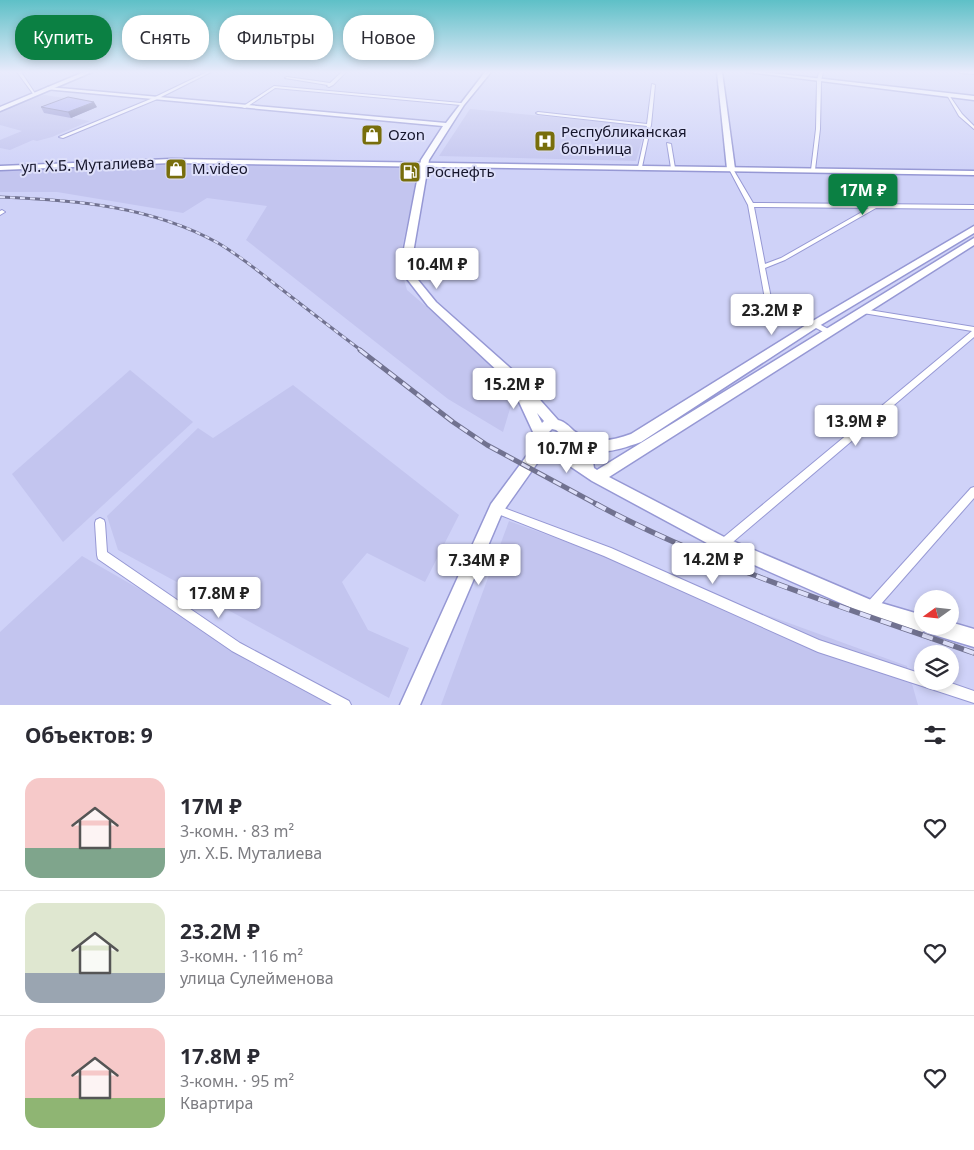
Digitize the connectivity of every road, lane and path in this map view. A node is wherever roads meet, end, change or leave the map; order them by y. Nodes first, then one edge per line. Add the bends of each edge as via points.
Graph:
1 (140, 105) edge
2 (220, 105) edge
3 (247, 105) edge
4 (460, 105) edge
5 (651, 105) edge
6 (722, 105) edge
7 (819, 105) edge
8 (954, 105) edge
9 (244, 107) junction
10 (538, 113) dead end
11 (649, 125) junction
12 (448, 126) junction
13 (974, 128) edge
14 (61, 137) dead end
15 (669, 144) dead end
16 (424, 164) junction
17 (640, 167) junction
18 (0, 168) edge
19 (673, 168) junction
20 (731, 170) junction
21 (813, 170) junction
22 (974, 173) edge
23 (751, 205) junction
24 (875, 206) junction
25 (974, 207) edge
26 (974, 230) edge
27 (974, 242) edge
28 (762, 267) junction
29 (768, 299) junction
30 (764, 311) dead end
31 (863, 311) junction
32 (815, 324) junction
33 (974, 329) edge
34 (974, 332) edge
35 (829, 333) junction
36 (512, 376) junction
37 (554, 424) junction
38 (568, 438) junction
39 (545, 440) junction
40 (597, 477) junction
41 (974, 491) edge
42 (496, 509) junction
43 (100, 523) dead end
44 (723, 544) junction
45 (870, 608) junction
46 (914, 621) edge
47 (959, 634) edge
48 (974, 638) edge
49 (914, 678) edge
50 (952, 690) edge
51 (974, 697) edge
52 (345, 705) edge
53 (410, 705) edge

1 - 14 street
2 - 9 street
3 - 9 street
4 - 12 street
5 - 11 street
6 - 20 street
7 - 21 street
8 - 13 street
9 - 12 street
10 - 11 street
11 - 17 street
12 - 16 street via 430,148
15 - 19 street
16 - 17 main road
16 - 18 main road, ул. Х.Б. Муталиева via 171,161
16 - 36 street via 407,259 409,275 432,304
17 - 19 main road
19 - 20 main road
20 - 21 main road
20 - 23 street
21 - 22 main road
23 - 24 street
23 - 28 street
24 - 25 street
24 - 28 street via 783,259
26 - 32 street
27 - 31 street
28 - 29 street
29 - 30 street
29 - 32 street
31 - 33 street
31 - 35 street
32 - 35 street
32 - 38 street via 636,438 614,446 594,447
34 - 44 street
35 - 40 street
36 - 37 street
36 - 39 street
37 - 38 street via 564,428
37 - 39 street via 544,427
38 - 39 street via 561,447
38 - 40 street
39 - 40 street
39 - 42 street
40 - 44 street
41 - 45 street
42 - 49 street via 607,552 818,646
42 - 53 street
43 - 52 street via 102,555 236,648
44 - 45 street
45 - 46 street
47 - 48 street
50 - 51 street

